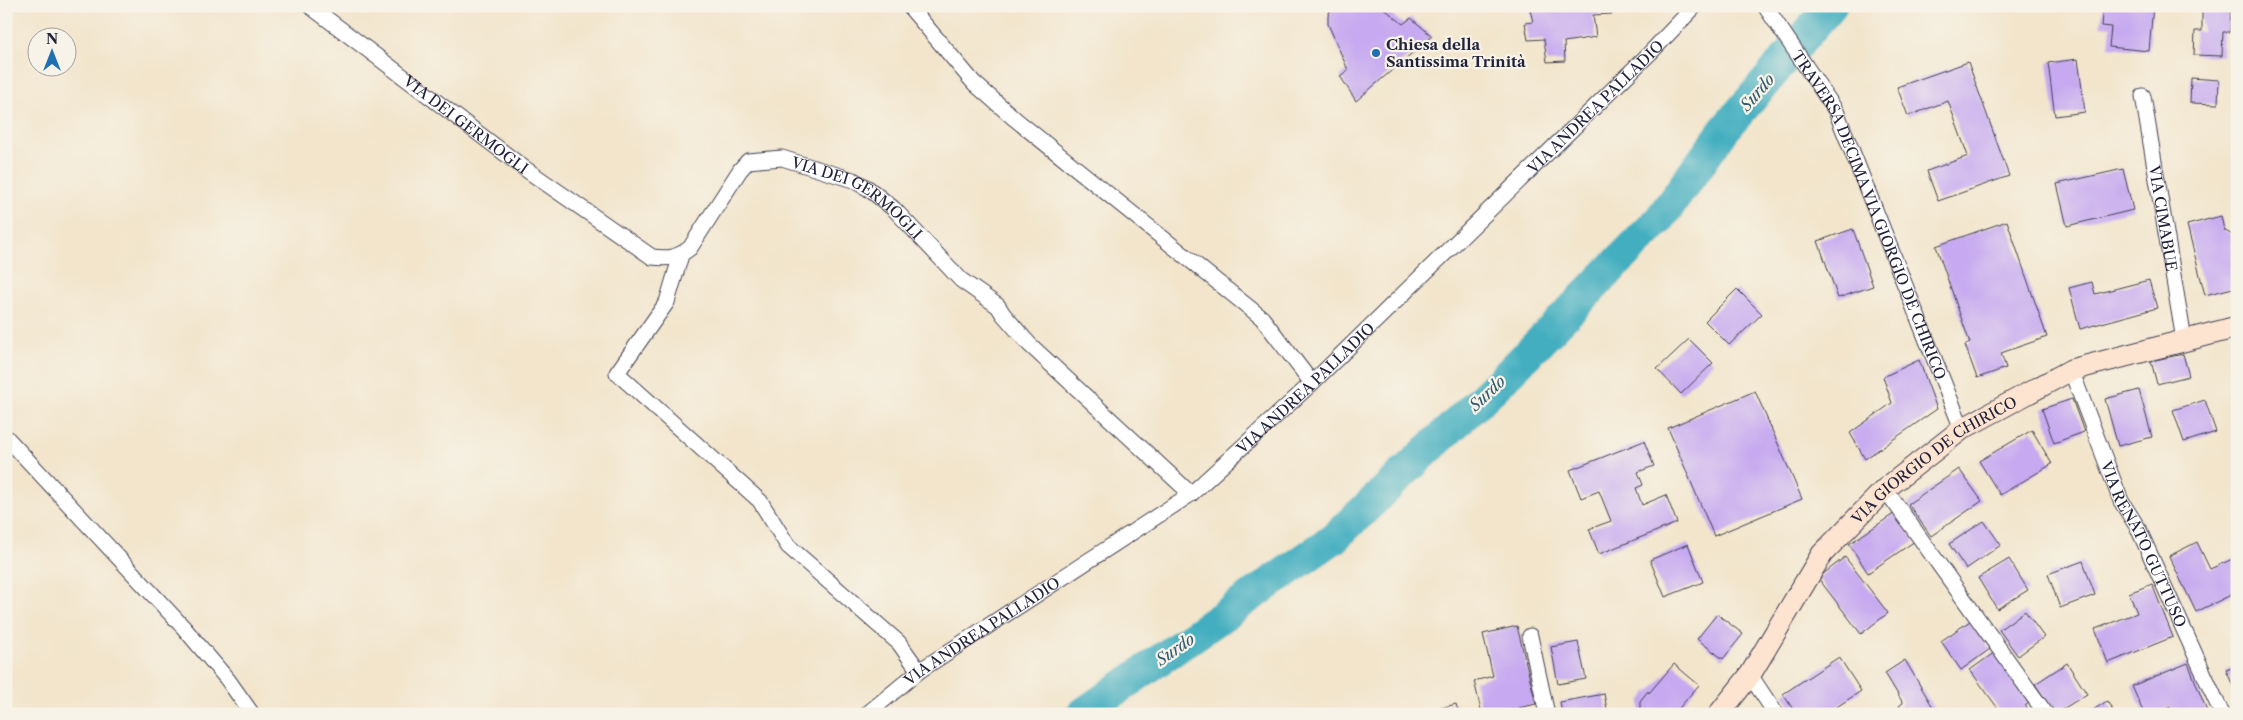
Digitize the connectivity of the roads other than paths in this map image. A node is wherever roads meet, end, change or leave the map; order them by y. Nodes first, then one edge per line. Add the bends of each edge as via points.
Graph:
1 (310, 6) edge
2 (909, 6) edge
3 (1696, 6) edge
4 (1765, 6) edge
5 (2143, 96) dead end
6 (681, 256) junction
7 (2237, 327) edge
8 (2184, 340) junction
9 (2071, 370) junction
10 (1312, 383) junction
11 (1962, 429) junction
12 (6, 437) edge
13 (1885, 489) junction
14 (1191, 494) junction
15 (1530, 636) dead end
16 (919, 671) junction
17 (1750, 674) junction
18 (252, 714) edge
19 (867, 714) edge
20 (1547, 714) edge
21 (1720, 714) edge
22 (1776, 714) edge
23 (2046, 714) edge
24 (2222, 714) edge

1 - 6 street, VIA DEI GERMOGLI via 524,168 652,257 670,259
2 - 10 street via 974,83 1262,318
3 - 10 street, VIA ANDREA PALLADIO
4 - 11 street, TRAVERSA DECIMA VIA GIORGIO DE CHIRICO via 1836,111
5 - 8 street, VIA CIMABUE
6 - 14 street, VIA DEI GERMOGLI via 690,248 748,161 782,158 853,180 894,209 961,280 998,306 1029,344
6 - 16 street via 667,302 617,373 760,502 788,546 899,643
7 - 8 main road, VIA GIORGIO DE CHIRICO
8 - 9 main road, VIA GIORGIO DE CHIRICO
9 - 11 main road, VIA GIORGIO DE CHIRICO
9 - 24 street, VIA RENATO GUTTUSO via 2121,501 2138,528
10 - 14 street, VIA ANDREA PALLADIO
11 - 13 main road, VIA GIORGIO DE CHIRICO
12 - 18 street via 184,628
13 - 17 main road, VIA GIORGIO DE CHIRICO via 1822,554
13 - 23 street
14 - 16 street, VIA ANDREA PALLADIO
15 - 20 street
16 - 19 street, VIA ANDREA PALLADIO
17 - 21 main road, VIA GIORGIO DE CHIRICO
17 - 22 street

